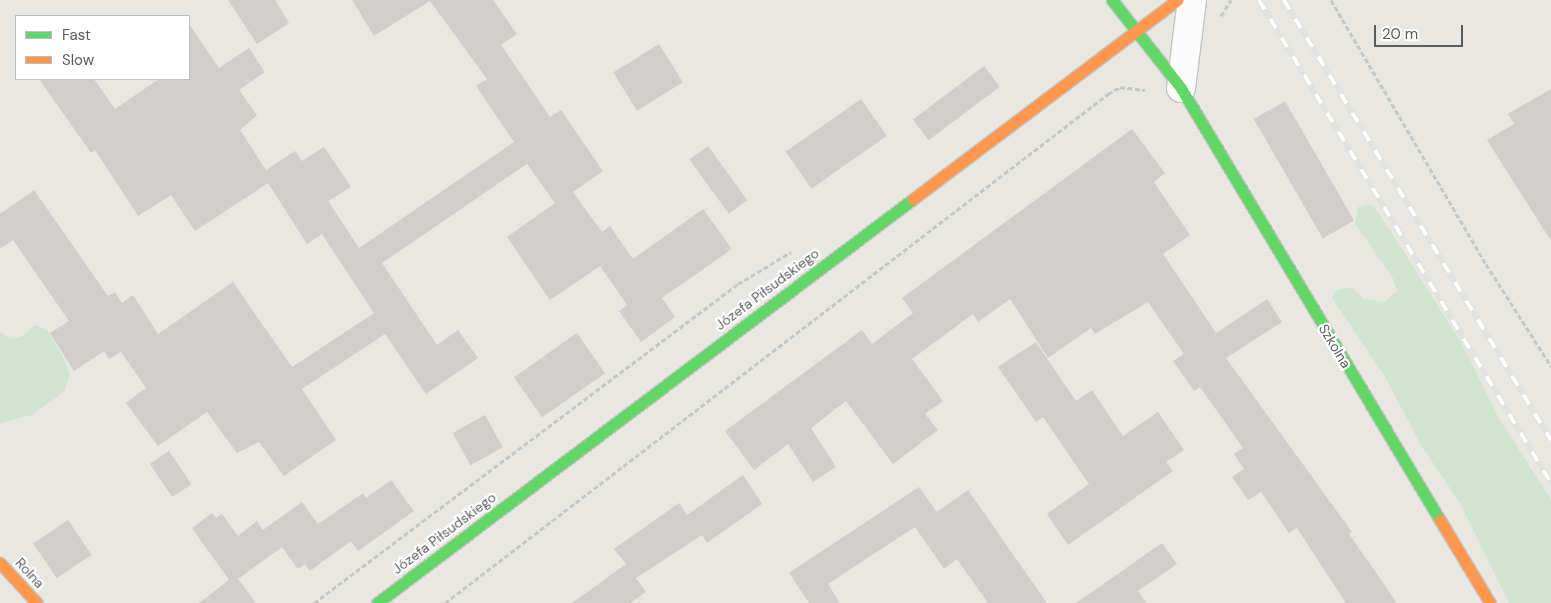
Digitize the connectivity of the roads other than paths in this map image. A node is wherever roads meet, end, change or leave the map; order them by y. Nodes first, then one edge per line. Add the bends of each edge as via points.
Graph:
1 (1112, 0) edge
2 (1176, 0) edge
3 (1192, 0) edge
4 (1139, 31) junction
5 (1181, 88) junction
6 (0, 563) edge
7 (37, 603) edge
8 (377, 603) edge
9 (1490, 603) edge

1 - 4 main road, Szkolna
2 - 4 main road, Józefa Piłsudskiego
3 - 5 street
4 - 5 main road, Szkolna
4 - 8 main road, Józefa Piłsudskiego
5 - 9 main road, Szkolna
6 - 7 main road, Rolna

